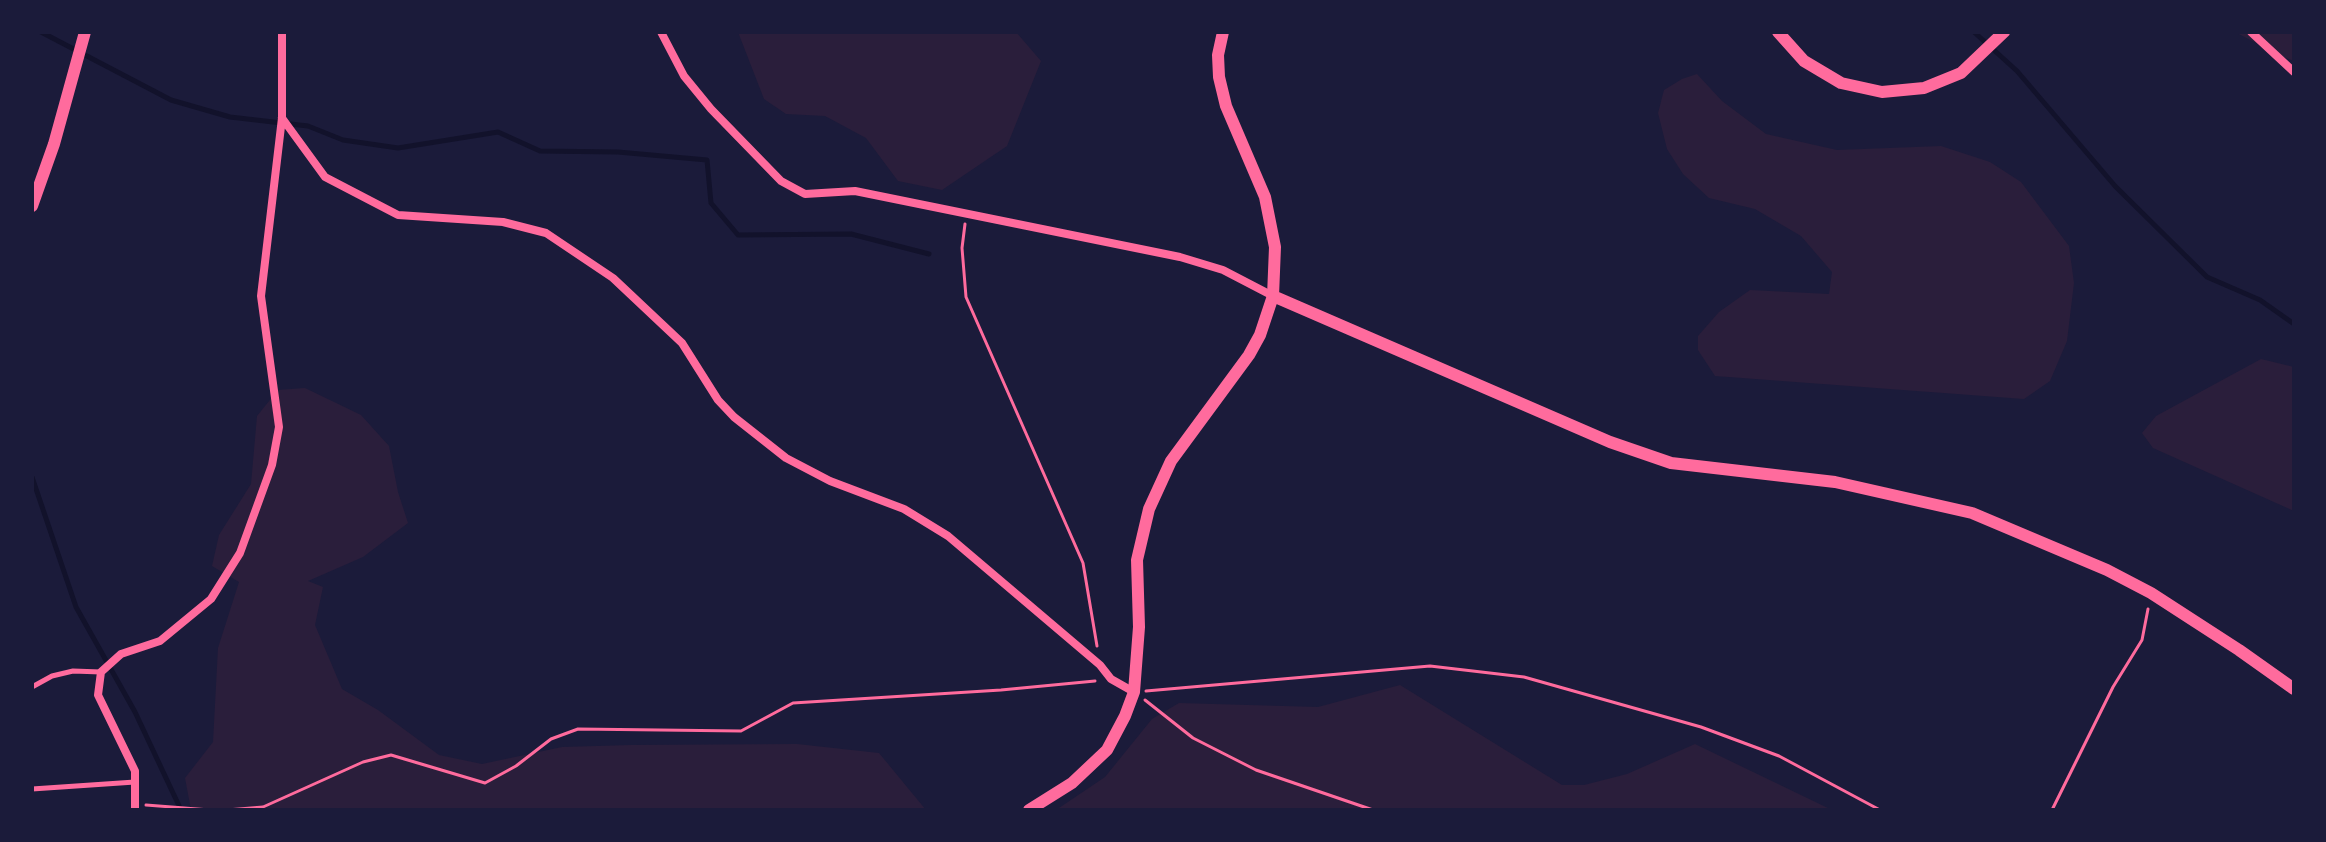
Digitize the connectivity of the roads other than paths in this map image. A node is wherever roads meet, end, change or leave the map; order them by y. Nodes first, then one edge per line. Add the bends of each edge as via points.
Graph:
1 (85, 32) edge
2 (282, 32) edge
3 (661, 32) edge
4 (1223, 32) edge
5 (1778, 32) edge
6 (2004, 32) edge
7 (2251, 32) edge
8 (2294, 72) edge
9 (282, 118) junction
10 (32, 206) edge
11 (1273, 296) junction
12 (101, 672) junction
13 (32, 687) edge
14 (2294, 689) edge
15 (1134, 692) junction
16 (136, 782) junction
17 (32, 789) edge
18 (136, 807) edge
19 (1029, 810) edge

1 - 10 street
2 - 9 street
3 - 11 street via 684,76 711,109 781,181 805,194 855,191 1180,257 1223,270
4 - 11 street via 1219,77 1265,197 1275,247
5 - 6 street via 1804,61 1841,83 1882,92 1924,88 1961,73
7 - 8 street
9 - 12 street via 261,296 279,427 272,465 240,553 211,599 160,641 121,654
9 - 15 street via 325,177 398,215 503,222 546,233 613,278 682,343 734,417 786,458 904,509 948,536 1111,679
11 - 14 street via 1610,442 1671,463 1835,482 1972,513 2151,593
11 - 15 street via 1249,355 1171,461 1149,509 1137,560
12 - 13 lane via 73,671
12 - 16 street via 98,695
15 - 19 street via 1107,750 1072,783
16 - 17 lane
16 - 18 street

